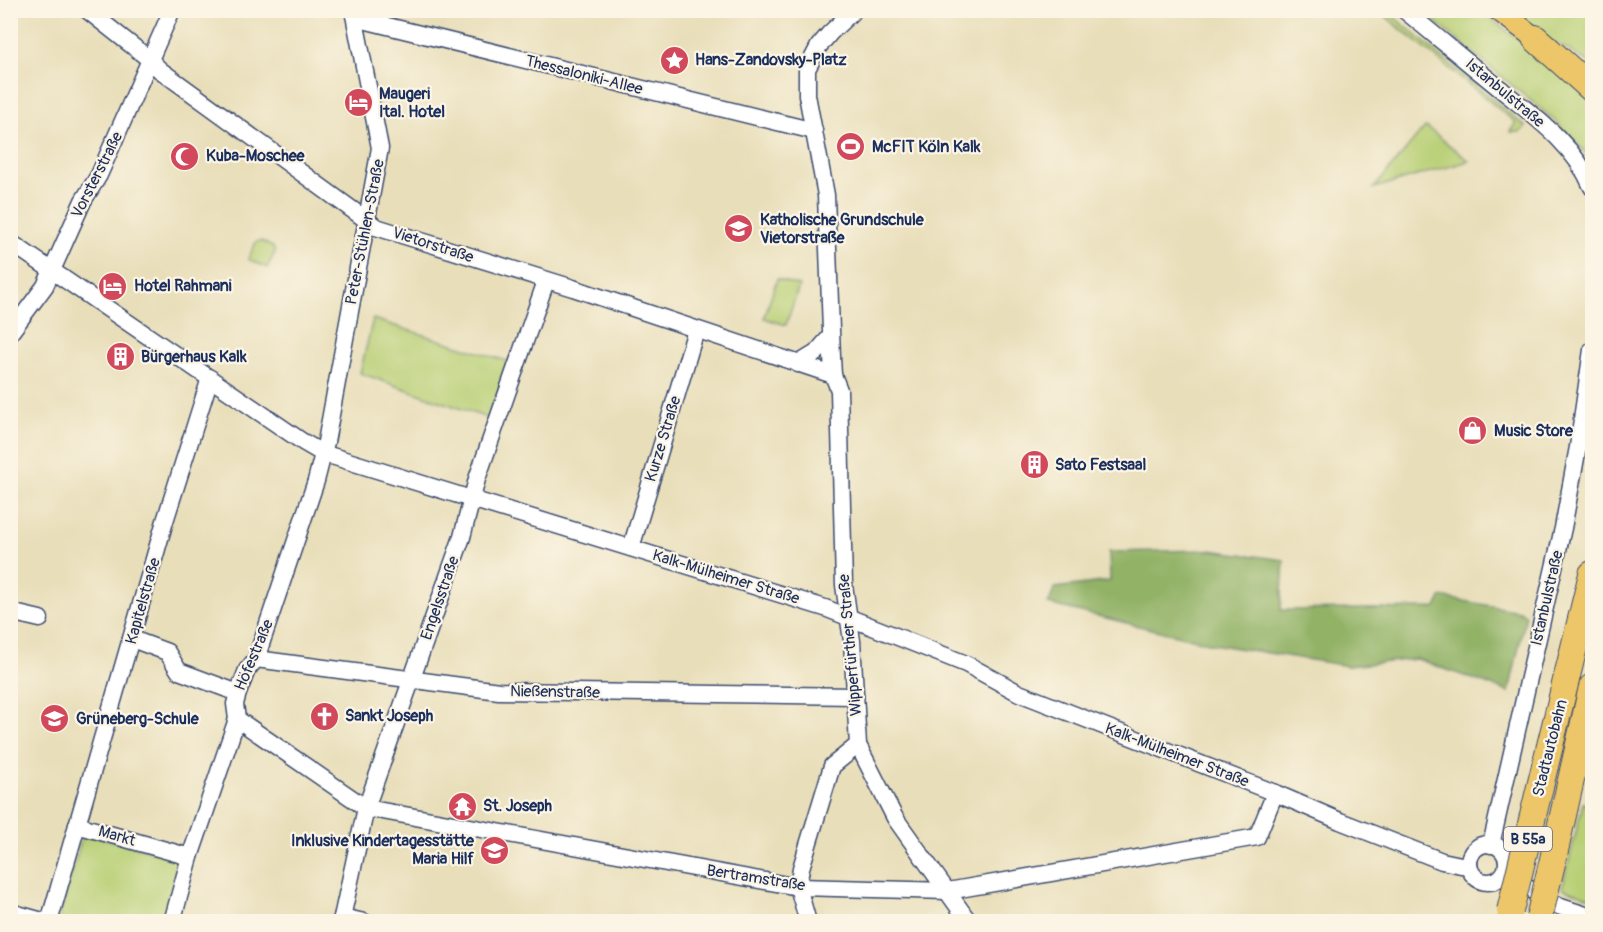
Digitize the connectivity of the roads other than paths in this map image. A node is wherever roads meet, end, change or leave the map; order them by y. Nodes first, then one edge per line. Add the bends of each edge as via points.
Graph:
1 (87, 10) edge
2 (172, 10) edge
3 (854, 10) edge
4 (1404, 10) edge
5 (1498, 10) edge
6 (354, 14) edge
7 (1535, 38) junction
8 (151, 60) junction
9 (1593, 73) edge
10 (1593, 89) edge
11 (814, 131) junction
12 (1593, 187) edge
13 (366, 220) junction
14 (10, 242) edge
15 (51, 271) junction
16 (546, 281) junction
17 (696, 330) junction
18 (10, 333) edge
19 (830, 337) junction
20 (1593, 350) edge
21 (798, 364) junction
22 (833, 375) junction
23 (210, 378) junction
24 (322, 453) junction
25 (472, 499) junction
26 (631, 548) junction
27 (1593, 574) edge
28 (10, 612) edge
29 (848, 618) junction
30 (40, 619) dead end
31 (132, 639) junction
32 (256, 658) junction
33 (412, 681) junction
34 (1593, 687) edge
35 (238, 693) junction
36 (855, 696) junction
37 (237, 719) junction
38 (858, 745) junction
39 (1593, 747) edge
40 (1275, 793) junction
41 (366, 808) junction
42 (77, 825) junction
43 (1491, 845) junction
44 (1554, 855) junction
45 (190, 857) junction
46 (1469, 864) junction
47 (1503, 873) junction
48 (798, 887) junction
49 (948, 891) junction
50 (10, 912) edge
51 (1508, 916) edge
52 (1593, 917) edge
53 (337, 920) edge
54 (1539, 920) edge
55 (48, 921) edge
56 (172, 921) edge
57 (364, 921) edge
58 (808, 921) edge
59 (969, 921) edge

1 - 8 street, Vietorstraße
2 - 8 street, Vorsterstraße
3 - 11 street, Wipperfürther Straße via 830,33 807,69
4 - 12 street, Istanbulstraße via 1547,127 1585,169
5 - 7 main road
6 - 11 street, Thessaloniki-Allee
6 - 13 street, Peter-Stühlen-Straße via 380,148
7 - 9 highway
7 - 10 highway
8 - 13 street, Vietorstraße
8 - 15 street, Vorsterstraße
11 - 19 street, Wipperfürther Straße via 826,195
13 - 16 street, Vietorstraße via 376,227
13 - 24 street, Peter-Stühlen-Straße
14 - 15 street, Kalk-Mülheimer Straße
15 - 18 street, Vorsterstraße via 45,286
15 - 23 street, Kalk-Mülheimer Straße
16 - 17 street, Vietorstraße
16 - 25 street, Engelsstraße
17 - 21 street, Vietorstraße
17 - 26 street, Kurze Straße
19 - 21 street via 816,353
19 - 22 street, Wipperfürther Straße
20 - 43 street, Istanbulstraße via 1563,528
21 - 22 street, Vietorstraße
22 - 29 street, Wipperfürther Straße via 839,390
23 - 24 street, Kalk-Mülheimer Straße
23 - 31 street, Kapitelstraße
24 - 25 street, Kalk-Mülheimer Straße
24 - 32 street, Höfestraße
25 - 26 street, Kalk-Mülheimer Straße
25 - 33 street, Engelsstraße
26 - 29 street, Kalk-Mülheimer Straße
27 - 51 highway, Stadtautobahn / B 55a, bridge
28 - 30 street
29 - 36 street, Wipperfürther Straße
29 - 40 street, Kalk-Mülheimer Straße via 966,664 1018,693
31 - 35 street via 167,652 179,671
31 - 42 street, Kapitelstraße
32 - 33 street, Nießenstraße
32 - 35 street, Höfestraße
33 - 36 street, Nießenstraße via 499,692
33 - 41 street, Engelsstraße
34 - 44 highway, Stadtautobahn / B 55a
35 - 37 street, Höfestraße
36 - 38 street, Wipperfürther Straße
37 - 41 street, Bertramstraße
37 - 45 street, Höfestraße
38 - 48 street via 832,766
38 - 49 street, Wipperfürther Straße via 895,818
39 - 44 highway
40 - 46 street, Kalk-Mülheimer Straße via 1442,861
40 - 49 street, Bertramstraße via 1257,837
41 - 48 street, Bertramstraße
41 - 53 street, Engelsstraße
42 - 45 street, Markt
42 - 55 street, Markt
43 - 46 street via 1475,849
43 - 47 street via 1503,853
44 - 54 highway, Stadtautobahn / B 55a, bridge
45 - 56 street
46 - 47 street via 1474,876 1485,882 1496,880
47 - 52 street via 1558,906
48 - 49 street, Bertramstraße
48 - 58 street
49 - 59 street, Wipperfürther Straße
50 - 55 street
53 - 57 street

